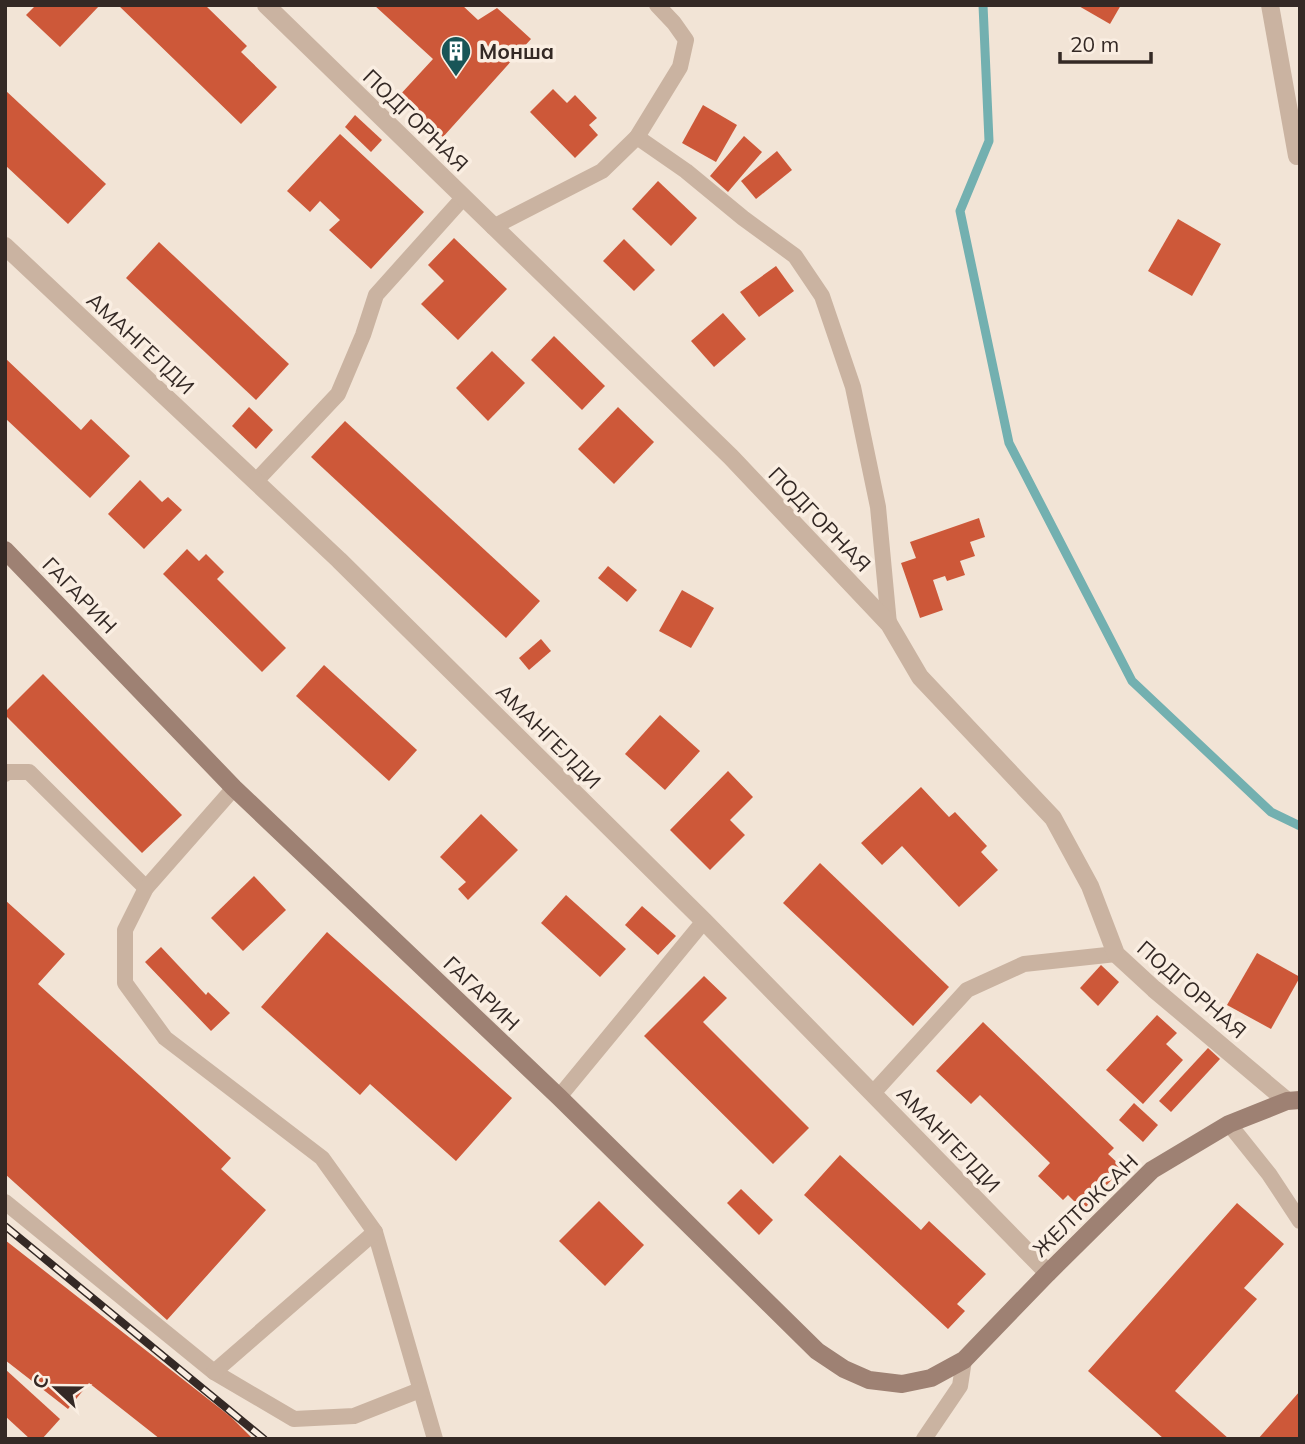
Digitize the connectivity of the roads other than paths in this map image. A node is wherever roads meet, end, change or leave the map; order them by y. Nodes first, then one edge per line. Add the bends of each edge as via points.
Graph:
1 (266, 5) edge
2 (657, 5) edge
3 (1270, 5) edge
4 (637, 137) junction
5 (1297, 156) dead end
6 (463, 198) junction
7 (493, 227) junction
8 (5, 246) edge
9 (255, 482) junction
10 (5, 550) edge
11 (889, 624) junction
12 (5, 774) edge
13 (234, 788) junction
14 (146, 888) junction
15 (704, 921) junction
16 (1116, 954) junction
17 (873, 1093) junction
18 (559, 1097) junction
19 (1294, 1101) edge
20 (1229, 1124) junction
21 (5, 1202) edge
22 (1300, 1221) edge
23 (375, 1232) junction
24 (1048, 1273) junction
25 (964, 1360) junction
26 (214, 1372) junction
27 (420, 1390) junction
28 (435, 1439) edge
29 (924, 1439) edge

1 - 6 street, ПОДГОРНАЯ
2 - 4 lane via 686,40 680,67
3 - 5 street
4 - 7 lane via 602,171
4 - 11 lane via 795,256 822,296 853,387 878,507
6 - 7 street, ПОДГОРНАЯ
6 - 9 lane via 376,295 338,394
7 - 11 street, ПОДГОРНАЯ via 731,457
8 - 9 street, АМАНГЕЛДИ
9 - 15 street, АМАНГЕЛДИ
10 - 13 main road, ГАГАРИН
11 - 16 street, ПОДГОРНАЯ via 920,677 1053,818 1090,887
12 - 14 lane via 29,772
13 - 14 lane
13 - 18 main road, ГАГАРИН
14 - 23 lane via 125,930 125,983 165,1038 322,1158
15 - 17 street, АМАНГЕЛДИ
15 - 18 lane
16 - 17 lane via 1024,964 967,990
16 - 19 street, ПОДГОРНАЯ
17 - 24 street, АМАНГЕЛДИ
18 - 25 main road, ГАГАРИН via 817,1351 844,1369 869,1380 902,1384 931,1378
19 - 20 main road, ЖЕЛТОКСАН
20 - 22 lane
20 - 24 main road, ЖЕЛТОКСАН via 1152,1170
21 - 26 lane
23 - 26 lane
23 - 27 lane
24 - 25 main road, ЖЕЛТОКСАН
25 - 29 lane via 960,1386
26 - 27 lane via 294,1419 354,1416
27 - 28 lane

